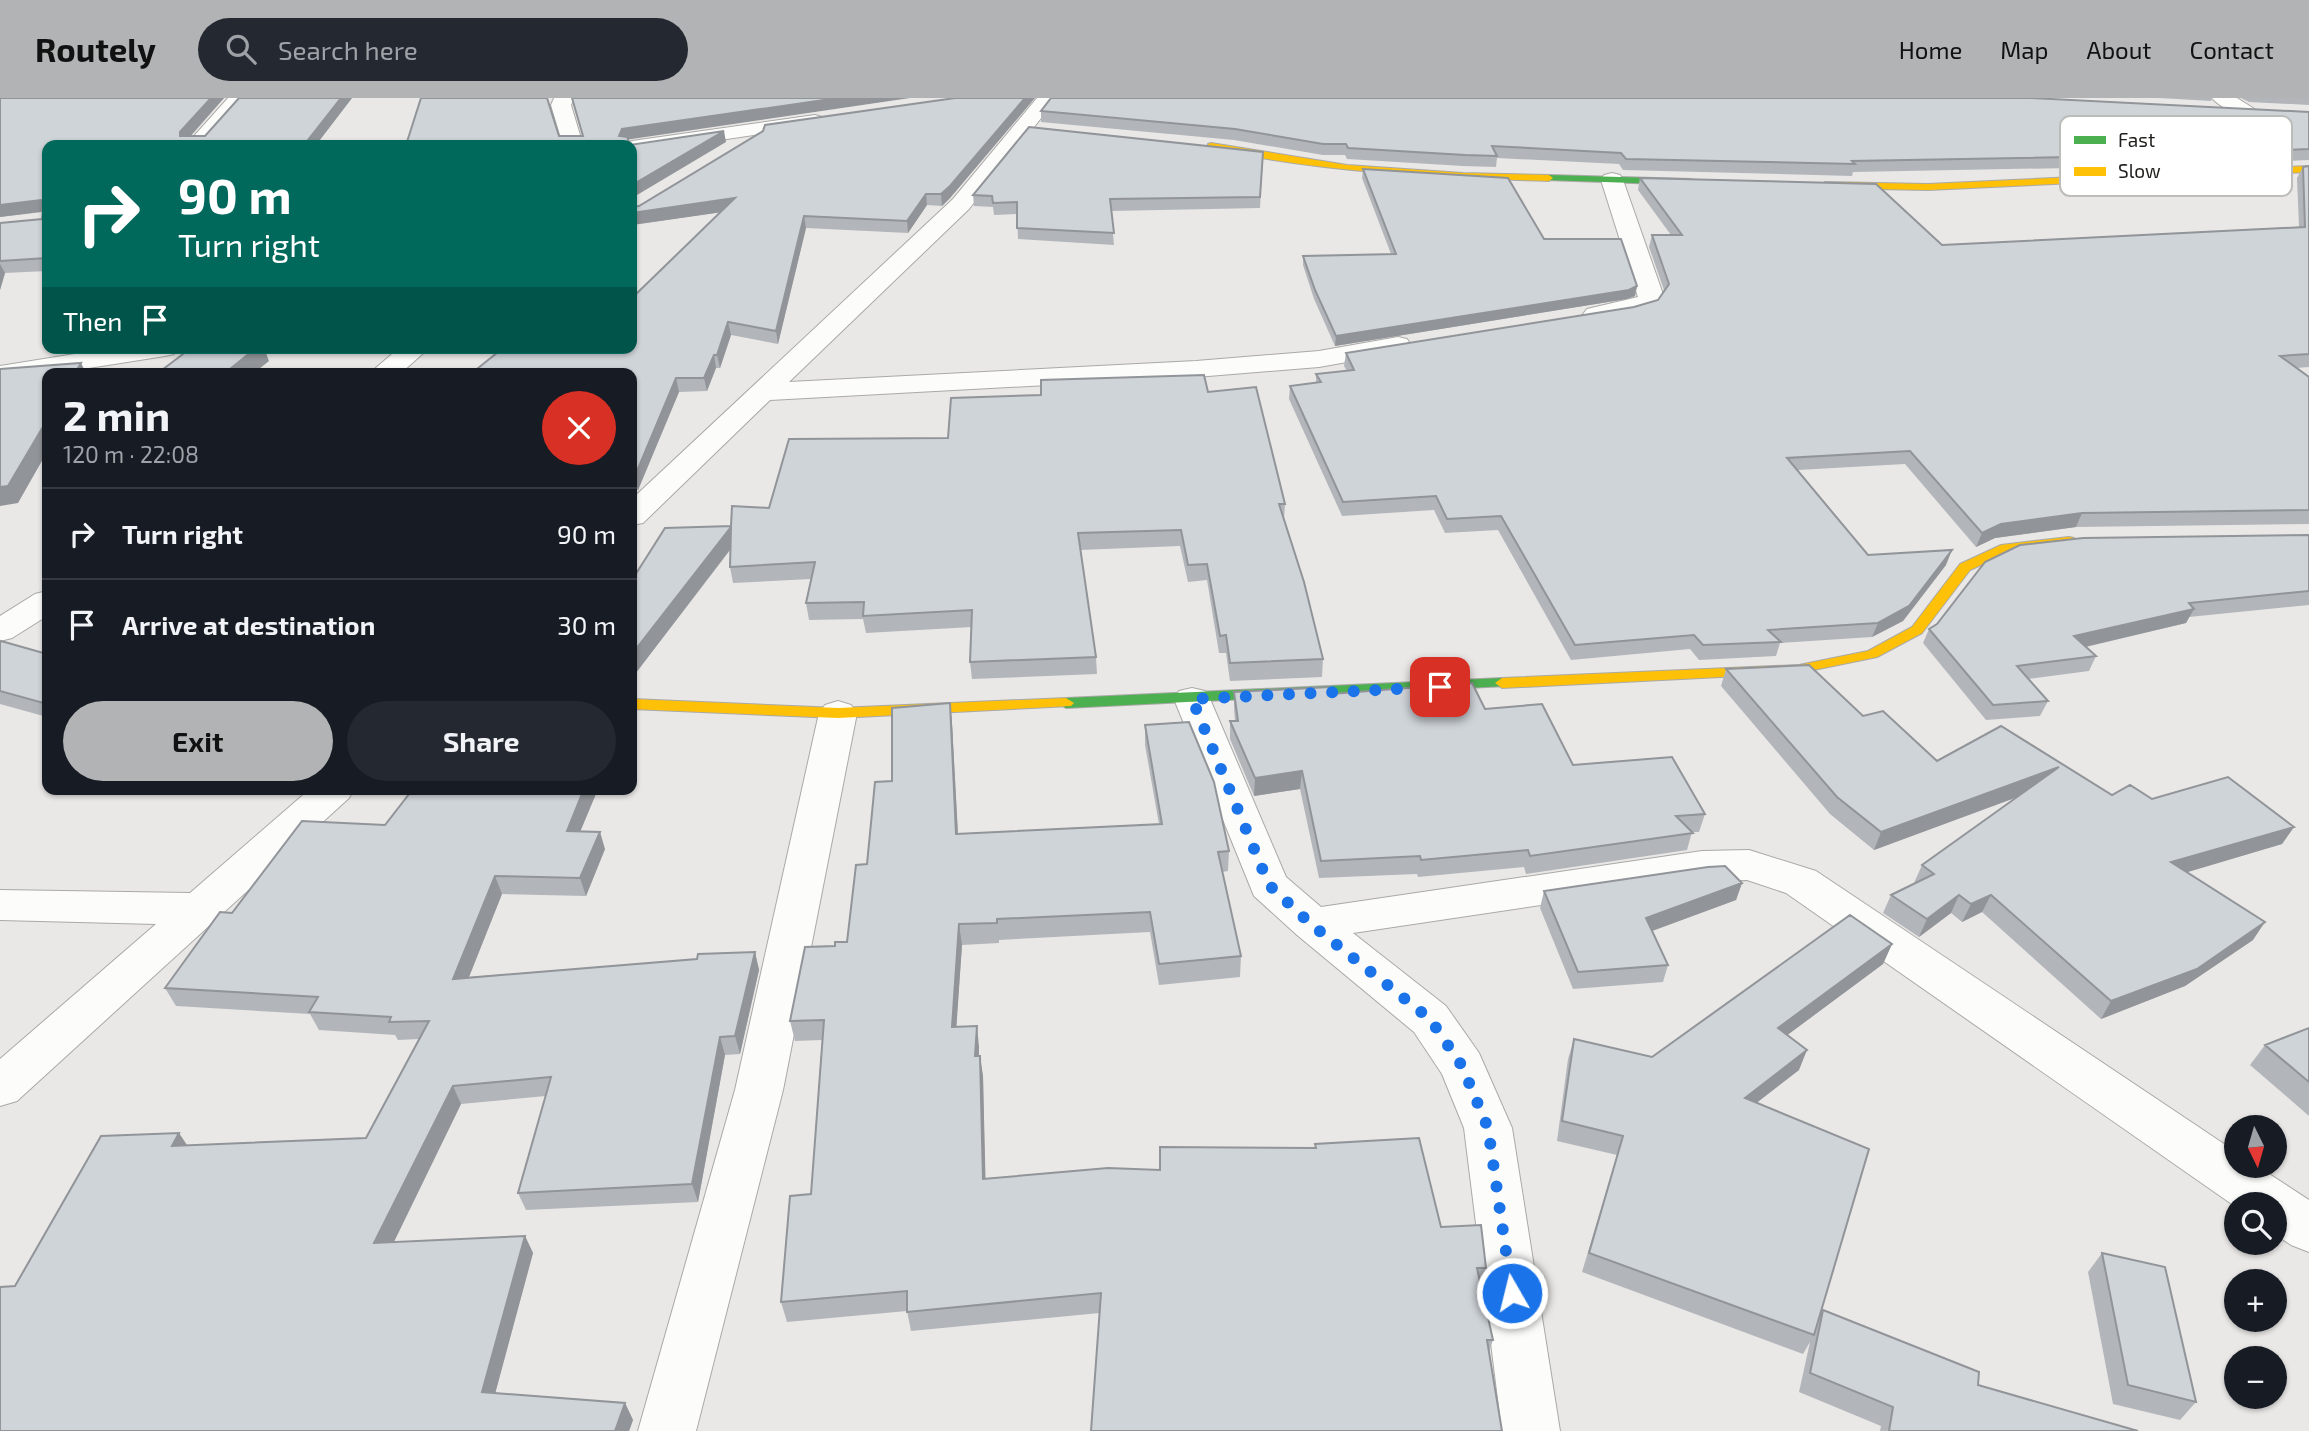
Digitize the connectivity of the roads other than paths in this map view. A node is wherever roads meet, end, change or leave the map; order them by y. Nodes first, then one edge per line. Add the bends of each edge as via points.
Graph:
1 (239, 98) edge
2 (564, 98) edge
3 (1047, 98) edge
4 (2215, 103) edge
5 (2252, 110) edge
6 (832, 119) edge
7 (769, 128) junction
8 (201, 140) edge
9 (572, 140) edge
10 (1198, 145) edge
11 (637, 146) edge
12 (724, 155) edge
13 (1612, 180) junction
14 (2060, 181) edge
15 (1702, 182) edge
16 (1807, 184) edge
17 (1576, 318) edge
18 (1425, 341) edge
19 (127, 354) edge
20 (408, 354) edge
21 (390, 368) edge
22 (0, 374) edge
23 (764, 392) junction
24 (637, 511) edge
25 (2090, 540) edge
26 (42, 604) edge
27 (0, 631) edge
28 (1192, 699) junction
29 (637, 704) edge
30 (838, 713) junction
31 (328, 795) edge
32 (0, 905) edge
33 (201, 909) junction
34 (1312, 925) junction
35 (0, 1087) edge
36 (2255, 1192) edge
37 (2287, 1214) edge
38 (2309, 1228) edge
39 (667, 1431) edge
40 (1531, 1431) edge

1 - 8 street
2 - 9 street via 561,105
3 - 23 street via 1029,130 961,204
4 - 5 street
6 - 7 street
7 - 11 street
7 - 12 street
10 - 13 street via 1347,168
13 - 15 street
13 - 17 street via 1651,297 1645,305 1631,309
14 - 16 street via 1928,187
18 - 23 street via 1319,359 1196,369
19 - 22 street
20 - 21 street
23 - 24 street
25 - 28 street via 2006,548 1965,567 1917,630 1872,654 1799,669
26 - 27 street
28 - 30 street
28 - 34 street via 1269,885
29 - 30 street
30 - 39 street via 759,1090
31 - 33 street
32 - 33 street
33 - 35 street
34 - 36 street via 1702,866 1749,865 1801,882
34 - 40 street via 1430,1019 1462,1066 1488,1128
37 - 38 street

